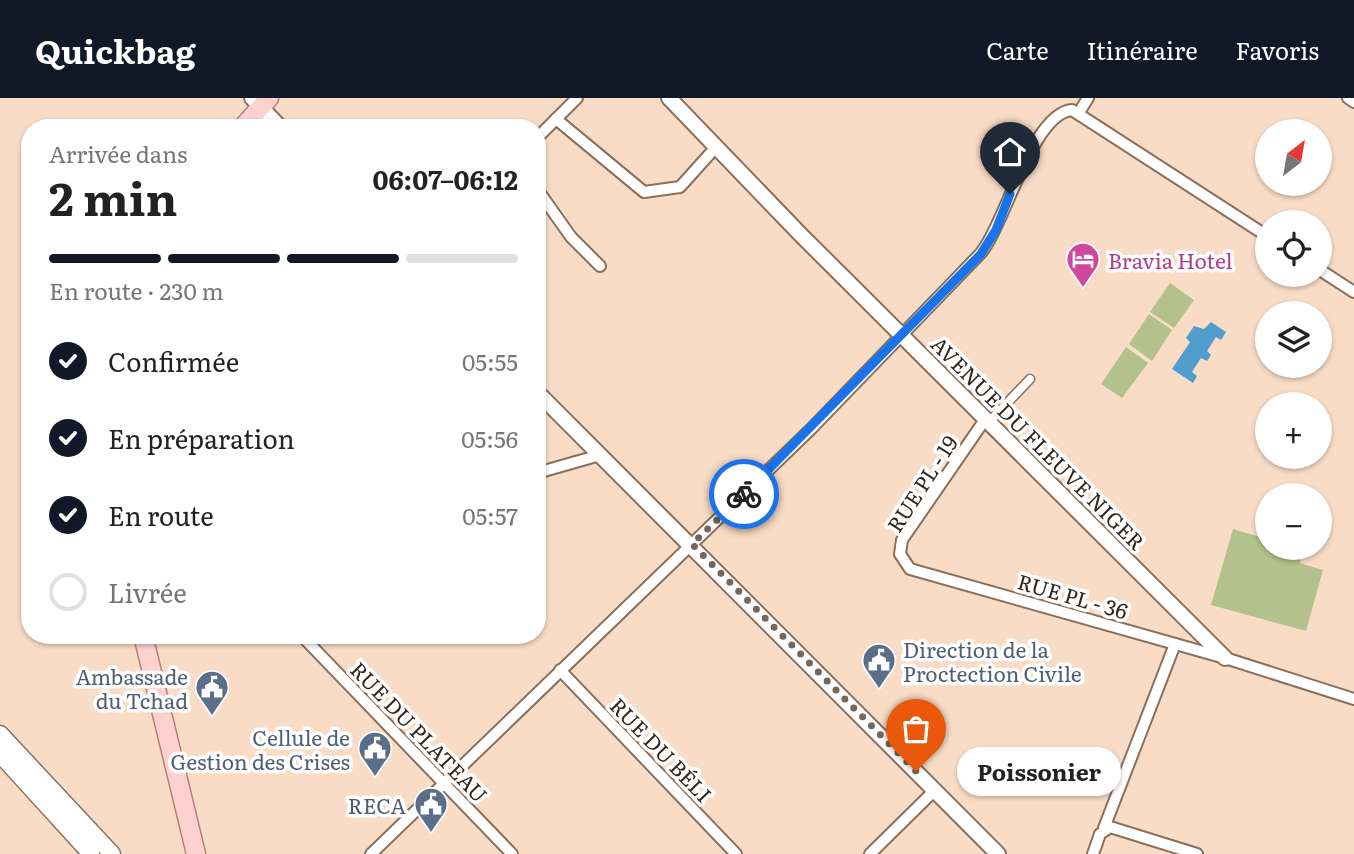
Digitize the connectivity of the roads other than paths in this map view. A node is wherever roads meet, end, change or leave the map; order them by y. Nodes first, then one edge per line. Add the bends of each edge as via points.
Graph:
1 (577, 98) edge
2 (669, 98) edge
3 (1088, 98) edge
4 (1348, 98) edge
5 (261, 101) edge
6 (1354, 102) edge
7 (1078, 114) junction
8 (248, 119) edge
9 (274, 119) edge
10 (556, 120) junction
11 (546, 129) edge
12 (716, 147) junction
13 (546, 202) edge
14 (1255, 228) edge
15 (600, 266) dead end
16 (1332, 278) edge
17 (1354, 292) edge
18 (903, 336) junction
19 (1030, 379) dead end
20 (546, 401) edge
21 (987, 420) junction
22 (600, 455) junction
23 (546, 470) edge
24 (692, 544) junction
25 (910, 569) joint
26 (1175, 643) junction
27 (145, 644) edge
28 (310, 644) edge
29 (1225, 658) junction
30 (560, 670) junction
31 (1354, 699) edge
32 (0, 734) edge
33 (0, 754) edge
34 (17, 764) junction
35 (443, 783) junction
36 (935, 790) junction
37 (1104, 828) junction
38 (92, 854) edge
39 (113, 854) edge
40 (196, 854) edge
41 (371, 854) edge
42 (512, 854) edge
43 (736, 854) edge
44 (870, 854) edge
45 (999, 854) edge
46 (1093, 854) edge
47 (1197, 854) edge

1 - 10 street
2 - 12 street, AVENUE DU FLEUVE NIGER
3 - 7 street
4 - 6 street
5 - 8 main road
5 - 9 street
7 - 14 street
7 - 18 street via 1067,110 1051,122 1018,171 987,246
10 - 11 street
10 - 12 street via 644,192 680,187
12 - 18 street, AVENUE DU FLEUVE NIGER
13 - 15 street via 571,237
16 - 17 street
18 - 21 street, AVENUE DU FLEUVE NIGER
18 - 24 street
19 - 21 street
20 - 22 street
21 - 25 street, RUE PL - 19 via 902,540 900,554
21 - 29 street, AVENUE DU FLEUVE NIGER
22 - 23 street
22 - 24 street
24 - 30 street
24 - 36 street
25 - 26 street, RUE PL - 36
26 - 29 street, RUE PL - 36
26 - 37 street
27 - 40 main road
28 - 35 street, RUE DU PLATEAU
29 - 31 street, AVENUE DU FLEUVE NIGER
30 - 35 street
30 - 43 street, RUE DU BÉLI
32 - 34 main road
33 - 34 main road
34 - 38 main road
34 - 39 main road
35 - 41 street
35 - 42 street, RUE DU PLATEAU
36 - 44 street
36 - 45 street
37 - 46 street
37 - 47 street

